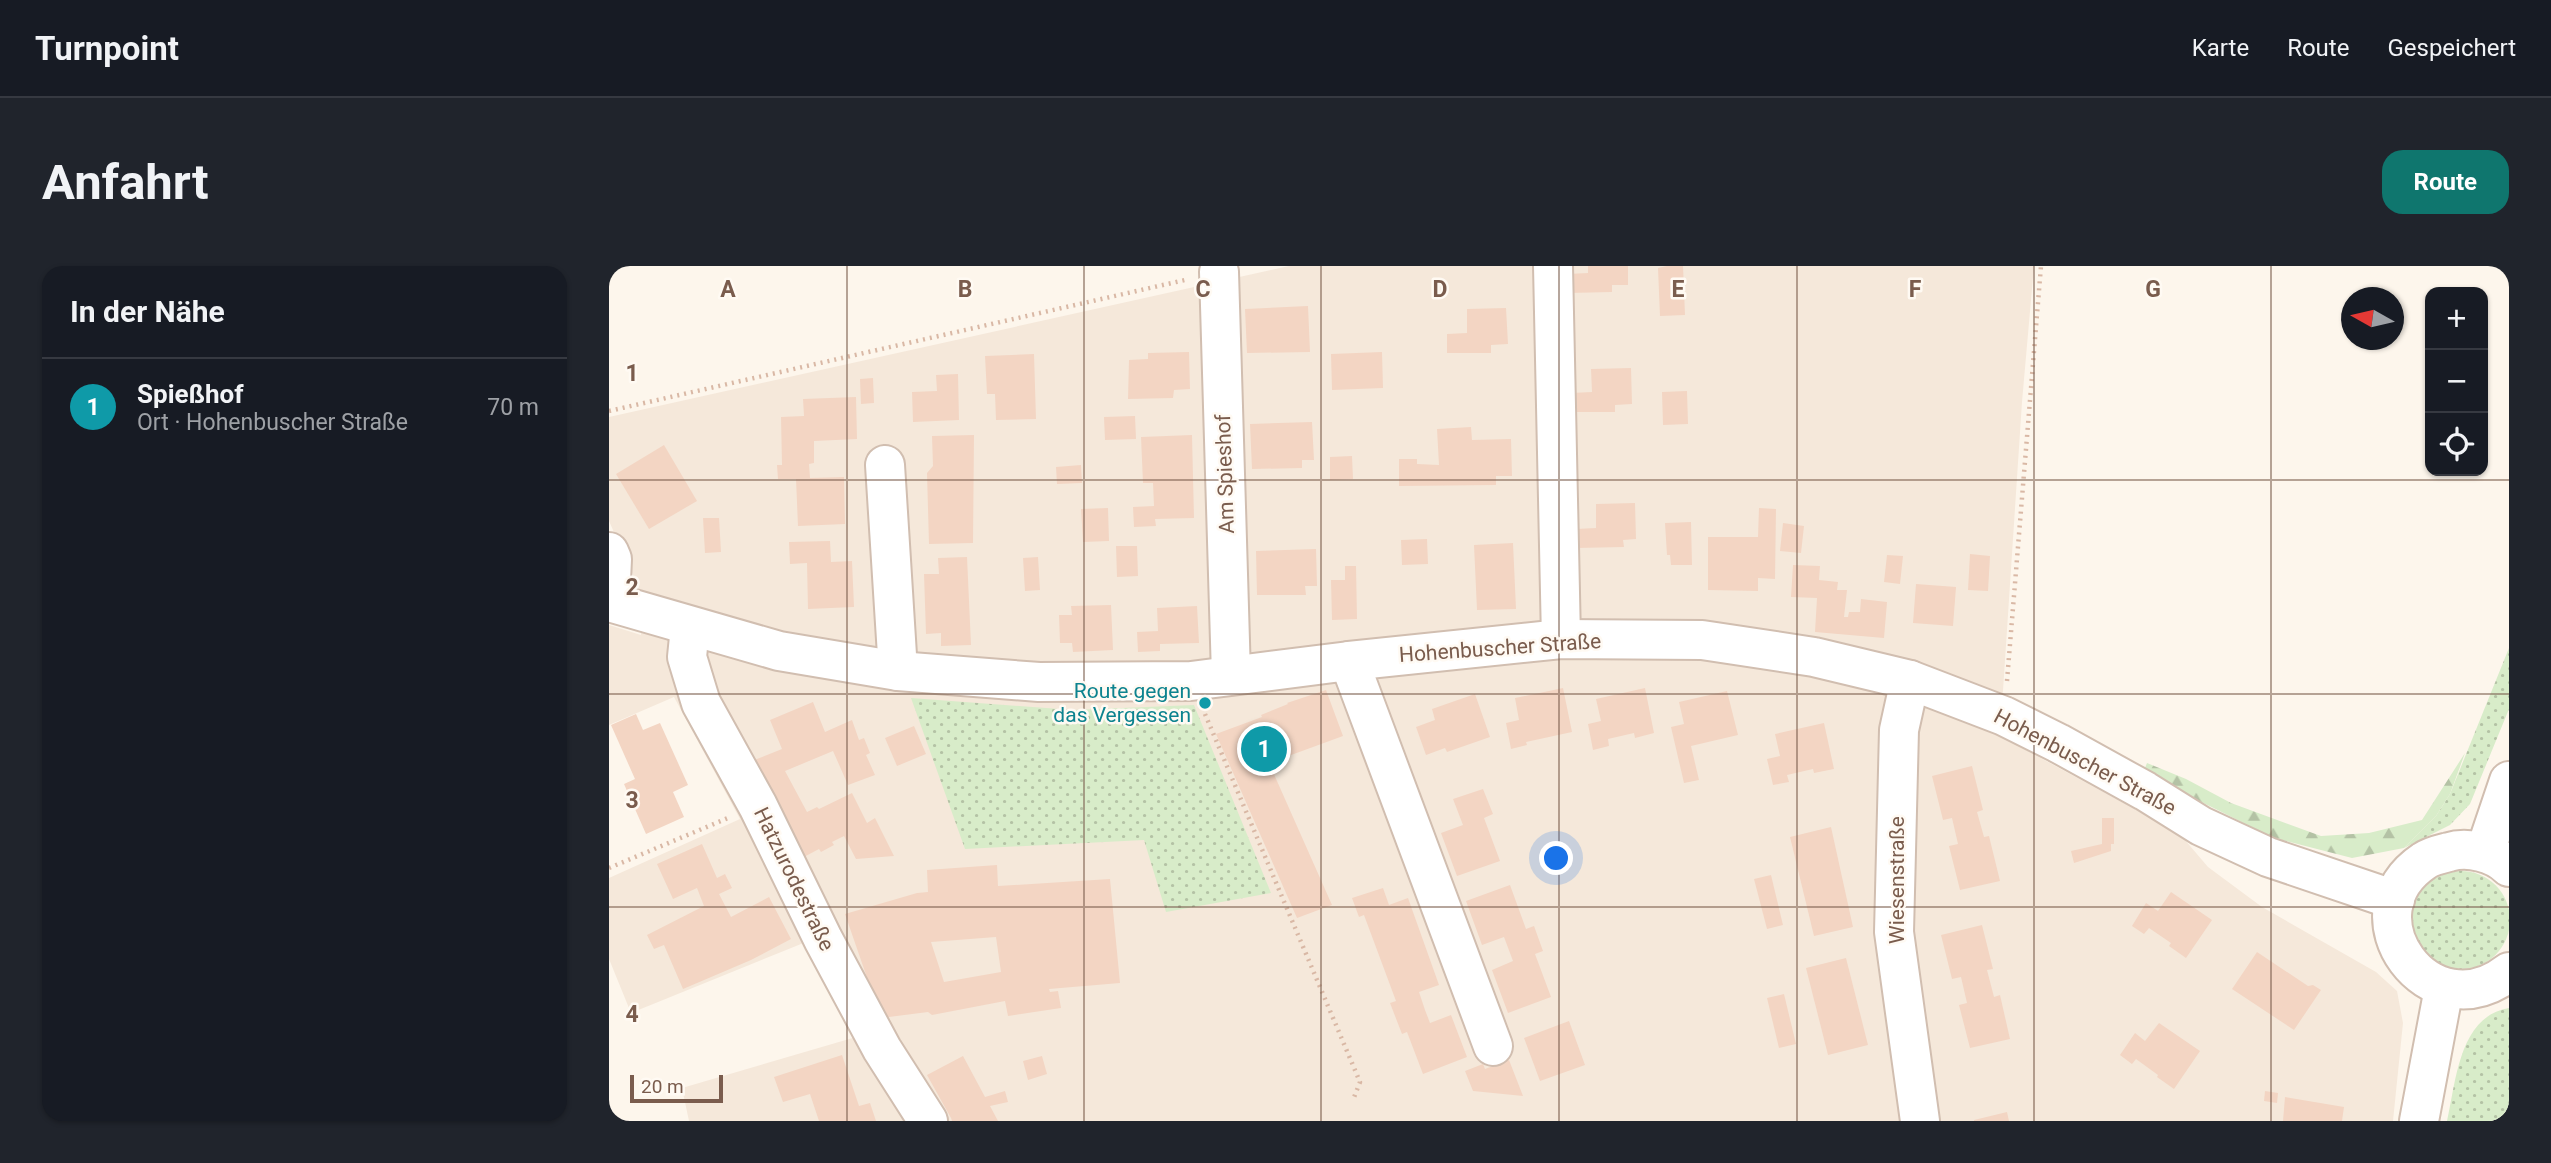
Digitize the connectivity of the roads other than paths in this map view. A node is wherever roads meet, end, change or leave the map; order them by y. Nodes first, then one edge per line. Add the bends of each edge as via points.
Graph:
1 (1553, 266) edge
2 (1219, 272) road end
3 (885, 465) dead end
4 (609, 552) edge
5 (610, 602) edge
6 (690, 626) junction
7 (1561, 639) junction
8 (1349, 661) junction
9 (898, 671) junction
10 (1231, 675) junction
11 (1910, 680) junction
12 (2509, 780) edge
13 (2497, 860) edge
14 (2395, 900) junction
15 (2509, 972) edge
16 (2444, 988) junction
17 (1493, 1046) dead end
18 (928, 1121) edge
19 (1920, 1121) edge
20 (2419, 1121) edge

1 - 7 street
2 - 10 street, Am Spieshof
3 - 9 street
4 - 5 street
5 - 6 street, Hohenbuscher Straße
6 - 9 street, Hohenbuscher Straße via 779,651
6 - 18 street, Hatzurodestraße via 687,657 701,703 842,976
7 - 8 street, Hohenbuscher Straße
7 - 11 street, Hohenbuscher Straße via 1702,639 1814,657
8 - 10 street, Hohenbuscher Straße
8 - 17 street
9 - 10 street, Hohenbuscher Straße via 1038,682 1191,681
11 - 14 street, Hohenbuscher Straße via 2004,716 2201,826 2268,857
11 - 19 street, Wiesenstraße via 1899,730 1894,932
12 - 13 street
13 - 14 street via 2458,849 2426,859 2409,872
14 - 16 street via 2392,926 2401,953 2417,974
15 - 16 street via 2488,985
16 - 20 street

